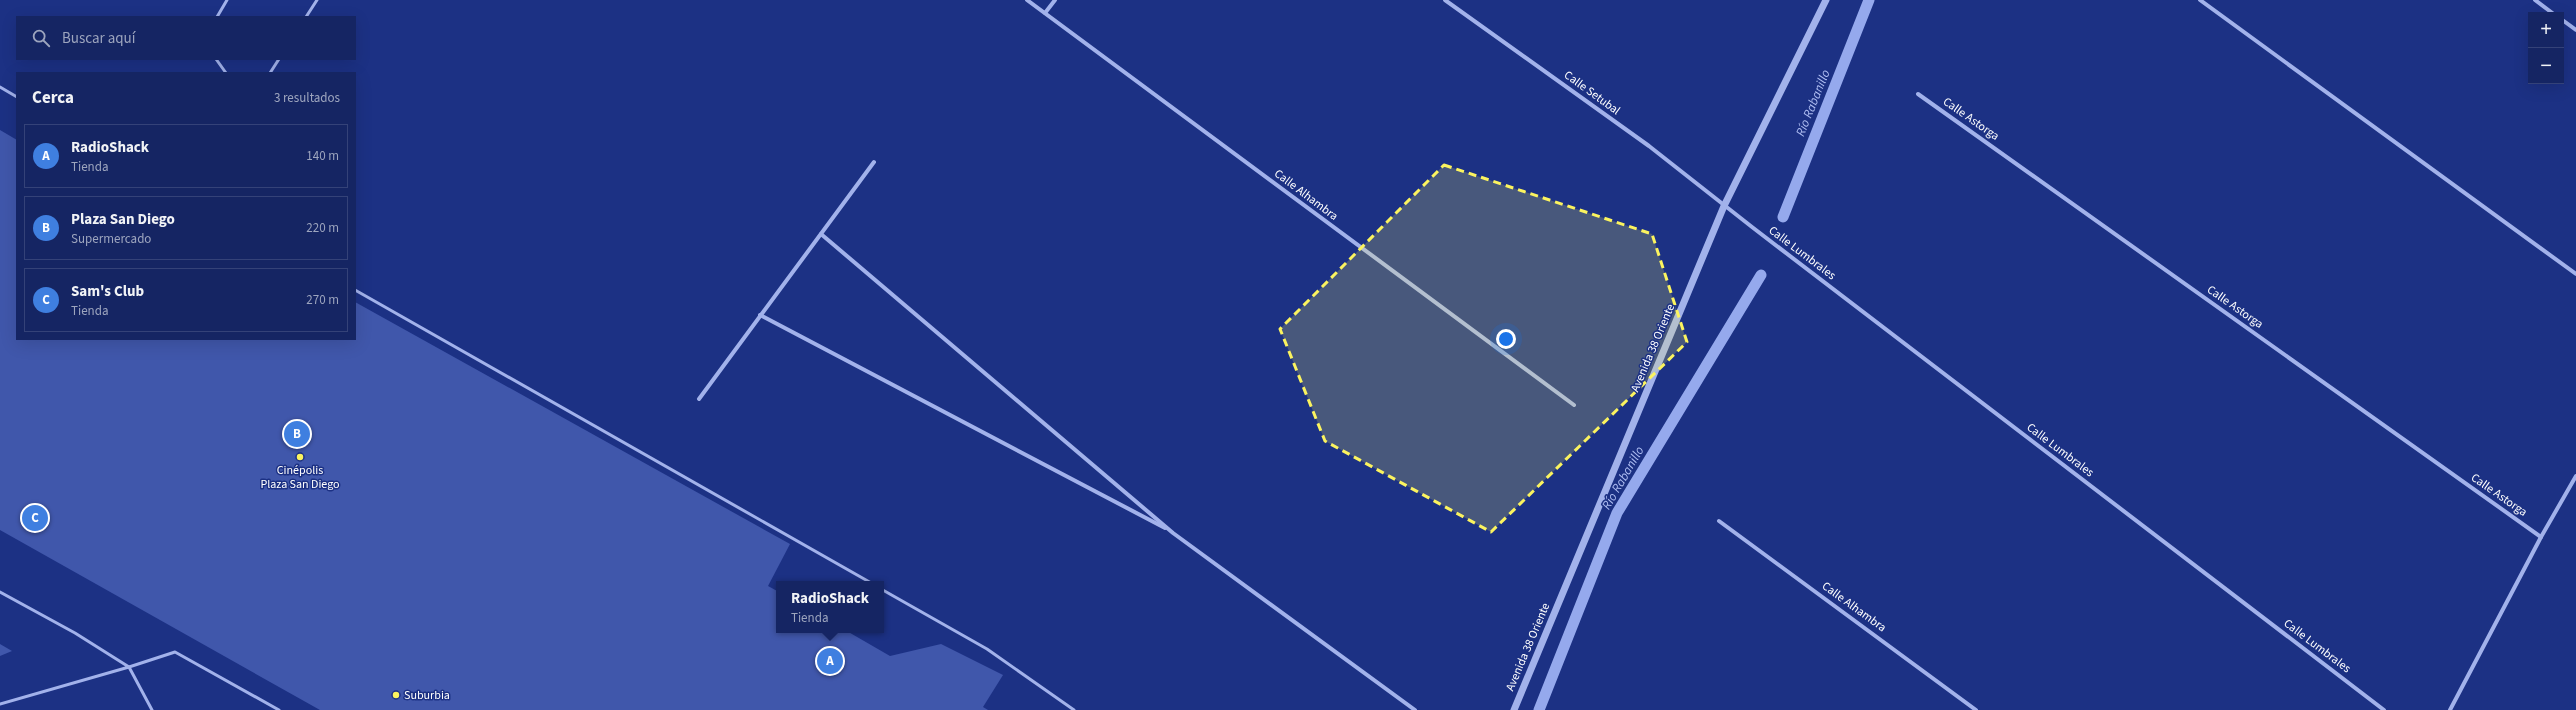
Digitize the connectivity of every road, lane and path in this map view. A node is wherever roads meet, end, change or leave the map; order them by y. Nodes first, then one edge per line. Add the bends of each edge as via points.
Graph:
1 (227, 0) edge
2 (317, 0) edge
3 (1027, 0) edge
4 (1055, 0) edge
5 (1445, 0) edge
6 (1826, 0) edge
7 (2200, 0) edge
8 (2535, 0) edge
9 (2551, 12) edge
10 (1045, 13) junction
11 (218, 16) edge
12 (307, 16) edge
13 (2564, 21) edge
14 (2576, 30) edge
15 (217, 60) edge
16 (278, 60) edge
17 (225, 72) edge
18 (271, 72) edge
19 (0, 87) edge
20 (1918, 94) dead end
21 (16, 96) edge
22 (874, 162) dead end
23 (1724, 206) junction
24 (821, 234) junction
25 (2576, 274) edge
26 (356, 291) edge
27 (760, 315) junction
28 (699, 399) dead end
29 (1574, 405) dead end
30 (2576, 476) edge
31 (1719, 521) dead end
32 (1173, 533) junction
33 (2541, 537) junction
34 (868, 581) edge
35 (884, 591) edge
36 (0, 592) edge
37 (129, 667) junction
38 (0, 704) edge
39 (152, 710) edge
40 (279, 710) edge
41 (1074, 710) edge
42 (1415, 710) edge
43 (1514, 710) edge
44 (1976, 710) edge
45 (2384, 710) edge
46 (2450, 710) edge

1 - 11 lane
2 - 12 lane
3 - 10 street, Calle Alhambra
4 - 10 street
5 - 23 street, Calle Setubal via 1649,146
6 - 23 street, Avenida 38 Oriente
7 - 25 street
8 - 9 street
10 - 29 street, Calle Alhambra
13 - 14 street
15 - 17 lane
16 - 18 lane
19 - 21 lane
20 - 33 street, Calle Astorga
22 - 24 street
23 - 43 street, Avenida 38 Oriente
23 - 45 street, Calle Lumbrales
24 - 27 street
24 - 32 street
26 - 34 lane
27 - 28 street
27 - 32 street
30 - 33 street
31 - 44 street, Calle Alhambra
32 - 42 street
33 - 46 street
35 - 41 lane via 987,649
36 - 37 lane via 75,633
37 - 38 lane
37 - 39 lane
37 - 40 lane via 175,652

